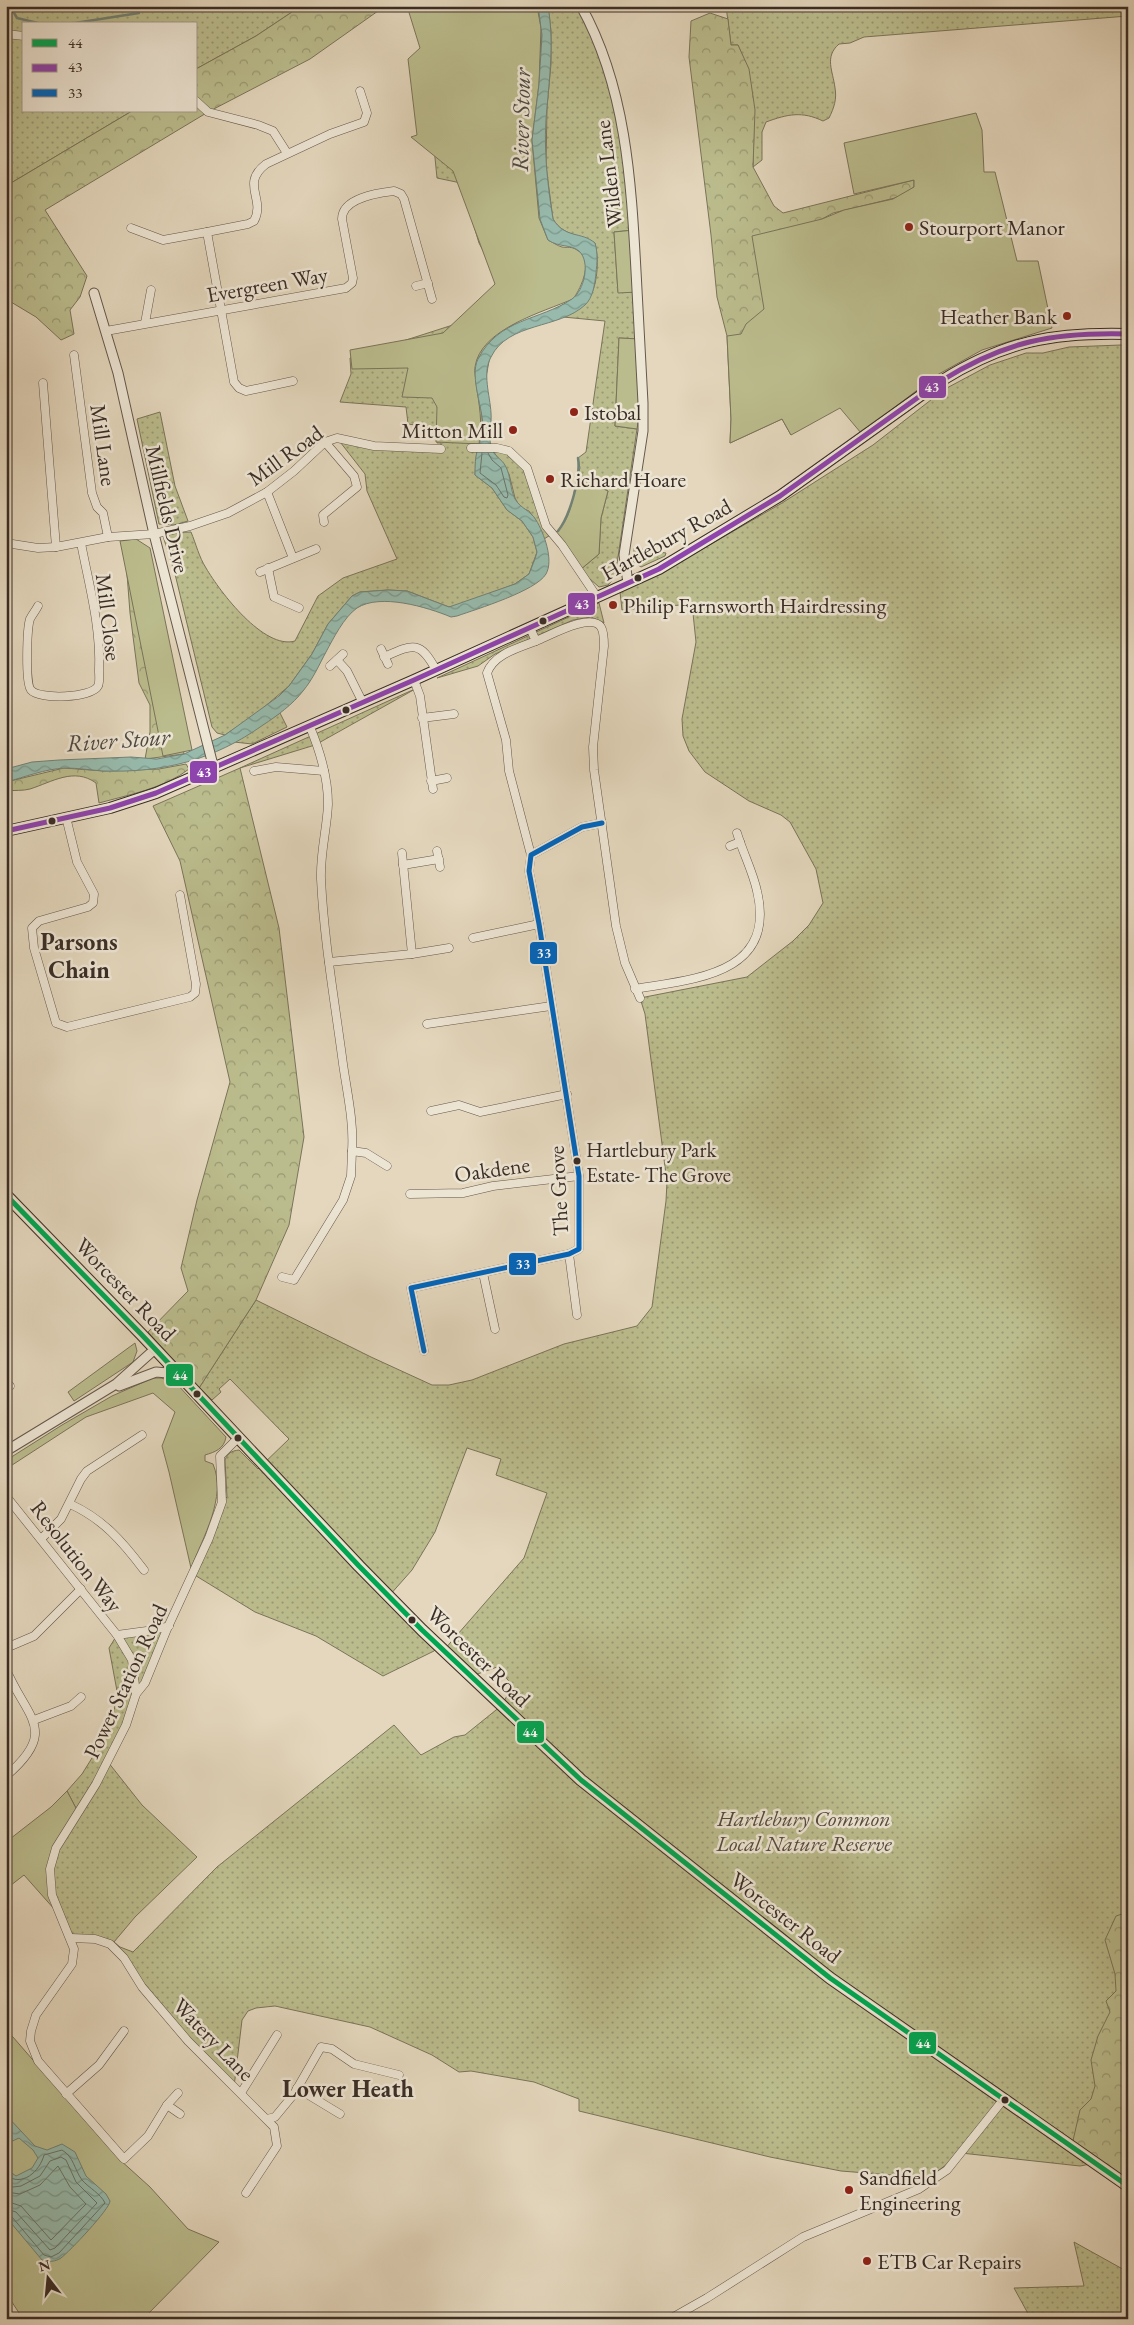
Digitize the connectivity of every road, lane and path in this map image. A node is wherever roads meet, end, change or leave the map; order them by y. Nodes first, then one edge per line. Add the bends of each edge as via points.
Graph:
1 (581, 6) edge
2 (6, 34) edge
3 (22, 36) edge
4 (360, 91) dead end
5 (198, 103) edge
6 (287, 153) junction
7 (131, 228) dead end
8 (207, 232) junction
9 (428, 283) junction
10 (416, 286) dead end
11 (151, 290) dead end
12 (94, 293) dead end
13 (432, 299) dead end
14 (221, 310) junction
15 (145, 323) junction
16 (106, 331) junction
17 (1128, 334) edge
18 (74, 354) dead end
19 (293, 381) dead end
20 (43, 384) dead end
21 (325, 442) junction
22 (471, 448) dead end
23 (441, 449) dead end
24 (267, 492) junction
25 (324, 522) dead end
26 (154, 534) junction
27 (108, 537) junction
28 (6, 543) edge
29 (80, 543) junction
30 (56, 547) junction
31 (316, 549) dead end
32 (293, 558) junction
33 (268, 568) junction
34 (260, 572) dead end
35 (628, 583) junction
36 (597, 597) junction
37 (38, 606) dead end
38 (300, 608) dead end
39 (530, 628) junction
40 (536, 641) junction
41 (381, 649) dead end
42 (330, 666) dead end
43 (436, 670) junction
44 (414, 680) junction
45 (363, 703) junction
46 (454, 714) dead end
47 (422, 718) junction
48 (310, 726) junction
49 (212, 765) junction
50 (254, 771) dead end
51 (324, 771) junction
52 (447, 778) dead end
53 (66, 817) junction
54 (602, 823) junction
55 (6, 831) edge
56 (737, 833) dead end
57 (740, 842) junction
58 (730, 846) dead end
59 (402, 853) dead end
60 (531, 855) junction
61 (439, 859) dead end
62 (403, 865) junction
63 (180, 895) dead end
64 (539, 924) junction
65 (473, 938) dead end
66 (449, 948) dead end
67 (412, 954) junction
68 (329, 962) junction
69 (635, 989) junction
70 (640, 998) dead end
71 (551, 1006) junction
72 (427, 1024) dead end
73 (567, 1094) junction
74 (431, 1111) dead end
75 (352, 1151) junction
76 (387, 1166) dead end
77 (579, 1176) junction
78 (410, 1194) dead end
79 (7, 1198) edge
80 (569, 1254) junction
81 (483, 1273) junction
82 (282, 1277) dead end
83 (577, 1314) dead end
84 (495, 1329) dead end
85 (424, 1351) dead end
86 (158, 1352) junction
87 (179, 1374) junction
88 (146, 1375) junction
89 (101, 1394) junction
90 (142, 1435) dead end
91 (239, 1437) junction
92 (6, 1451) edge
93 (6, 1496) edge
94 (70, 1504) junction
95 (41, 1539) junction
96 (144, 1570) dead end
97 (81, 1589) junction
98 (169, 1626) junction
99 (117, 1635) junction
100 (6, 1648) edge
101 (6, 1669) edge
102 (136, 1694) junction
103 (81, 1697) dead end
104 (34, 1720) junction
105 (6, 1776) edge
106 (70, 1938) junction
107 (124, 2031) dead end
108 (277, 2035) dead end
109 (399, 2075) dead end
110 (297, 2088) junction
111 (178, 2093) dead end
112 (240, 2093) junction
113 (66, 2094) junction
114 (1004, 2100) junction
115 (167, 2105) junction
116 (180, 2114) dead end
117 (340, 2114) dead end
118 (267, 2119) junction
119 (1128, 2186) edge
120 (246, 2193) dead end
121 (670, 2319) edge

1 - 35 street, Wilden Lane via 612,79 631,192 643,431 624,555
2 - 3 street
4 - 6 street via 367,113 364,122
5 - 6 street via 208,112 273,131
6 - 8 street via 266,164 254,177 258,210 254,221
7 - 8 street via 163,240
8 - 14 street
9 - 10 street
9 - 13 street, Evergreen Way
9 - 14 street, Evergreen Way via 404,199 394,191 350,202 344,209 342,219 353,278 348,287
11 - 15 street
12 - 16 street, Millfields Drive
14 - 15 street, Evergreen Way
14 - 19 street via 234,382 239,388 246,391
15 - 16 street, Evergreen Way
16 - 26 street, Millfields Drive
17 - 35 main road, Hartlebury Road via 1078,334 1028,341 994,351 941,381 780,496 659,569
18 - 27 street, Mill Lane via 92,493 103,513
20 - 30 street
21 - 23 street, Mill Road via 337,438 374,446
21 - 24 street, Mill Road
21 - 25 street via 354,476 357,487 323,516
22 - 36 street via 509,451 527,468 546,526
24 - 26 street, Mill Road via 228,513
24 - 32 street
26 - 27 street, Mill Road
26 - 49 street, Millfields Drive
27 - 29 street, Mill Road
28 - 30 street, Mill Road
29 - 30 street, Mill Road
29 - 37 street, Mill Close via 100,645 98,685 94,691 81,695 48,696 36,695 30,689 27,675 30,619
31 - 32 street
32 - 33 street
33 - 34 street
33 - 38 street via 274,597
35 - 36 main road, Hartlebury Road
36 - 39 main road, Hartlebury Road
39 - 40 street
39 - 43 main road, Hartlebury Road
40 - 54 street via 583,622 596,623 603,632 593,747
40 - 60 street, The Grove via 500,656 487,673 506,740 509,771
41 - 43 street via 386,660 408,646 415,646 424,650
42 - 45 street via 340,657
43 - 44 main road, Hartlebury Road
44 - 45 main road, Hartlebury Road
44 - 47 street via 420,696
45 - 48 main road, Hartlebury Road
46 - 47 street
47 - 52 street via 432,785
48 - 49 main road, Hartlebury Road
48 - 51 street
49 - 53 main road, Hartlebury Road via 128,803
50 - 51 street via 276,767
51 - 68 street via 328,806 321,879
53 - 55 main road, Hartlebury Road
53 - 63 street via 77,862 95,898 88,907 39,921 32,928 34,948 56,1023 67,1027 190,997 195,993
54 - 60 street via 582,826
54 - 69 street via 616,926
56 - 57 street
57 - 58 street
57 - 69 street via 760,907 761,922 748,950 726,969
59 - 62 street
60 - 64 street, The Grove via 529,871
61 - 62 street
62 - 67 street
64 - 65 street
64 - 71 street, The Grove
66 - 67 street
67 - 68 street
68 - 75 street
69 - 70 street
71 - 72 street
71 - 73 street, The Grove
73 - 74 street via 480,1112 459,1105
73 - 77 street, The Grove
75 - 76 street via 366,1153
75 - 82 street via 350,1176 343,1200 294,1280
77 - 78 street, Oakdene via 493,1186 463,1193
77 - 80 street, The Grove via 579,1249
79 - 86 main road, Worcester Road
80 - 81 street, The Grove
80 - 83 street
81 - 84 street
81 - 85 street, The Grove via 411,1288
86 - 87 main road, Worcester Road
86 - 88 street via 158,1365
86 - 89 street
87 - 88 street via 162,1372
87 - 91 main road, Worcester Road
88 - 89 street
89 - 92 street
90 - 94 street via 87,1471 80,1479
91 - 98 street, Power Station Road via 220,1456 222,1502
91 - 114 main road, Worcester Road via 422,1630 581,1780 830,1978
93 - 95 street, Resolution Way
94 - 95 street via 62,1519
94 - 96 street via 112,1530
95 - 97 street, Resolution Way
97 - 99 street, Resolution Way
97 - 100 street via 34,1636
98 - 99 street
98 - 102 street, Power Station Road via 145,1683
99 - 102 street, Resolution Way via 132,1660
101 - 104 street
102 - 106 street, Power Station Road via 126,1725 100,1777 56,1848 50,1869 52,1895
103 - 104 street via 71,1706
104 - 105 street via 33,1747 21,1764
106 - 112 street, Watery Lane via 95,1939 110,1944 188,2041
106 - 113 street, Power Station Road via 74,1949 72,1964 36,2015 30,2041 38,2062
107 - 113 street via 99,2066
108 - 112 street
109 - 110 street via 354,2064 332,2049 321,2047
110 - 117 street
110 - 118 street via 275,2117
111 - 115 street
112 - 118 street, Watery Lane
113 - 115 street, Power Station Road via 124,2158 148,2136
114 - 119 main road, Worcester Road
114 - 121 street via 936,2180 803,2237
115 - 116 street
118 - 120 street, Watery Lane via 274,2127 277,2146

